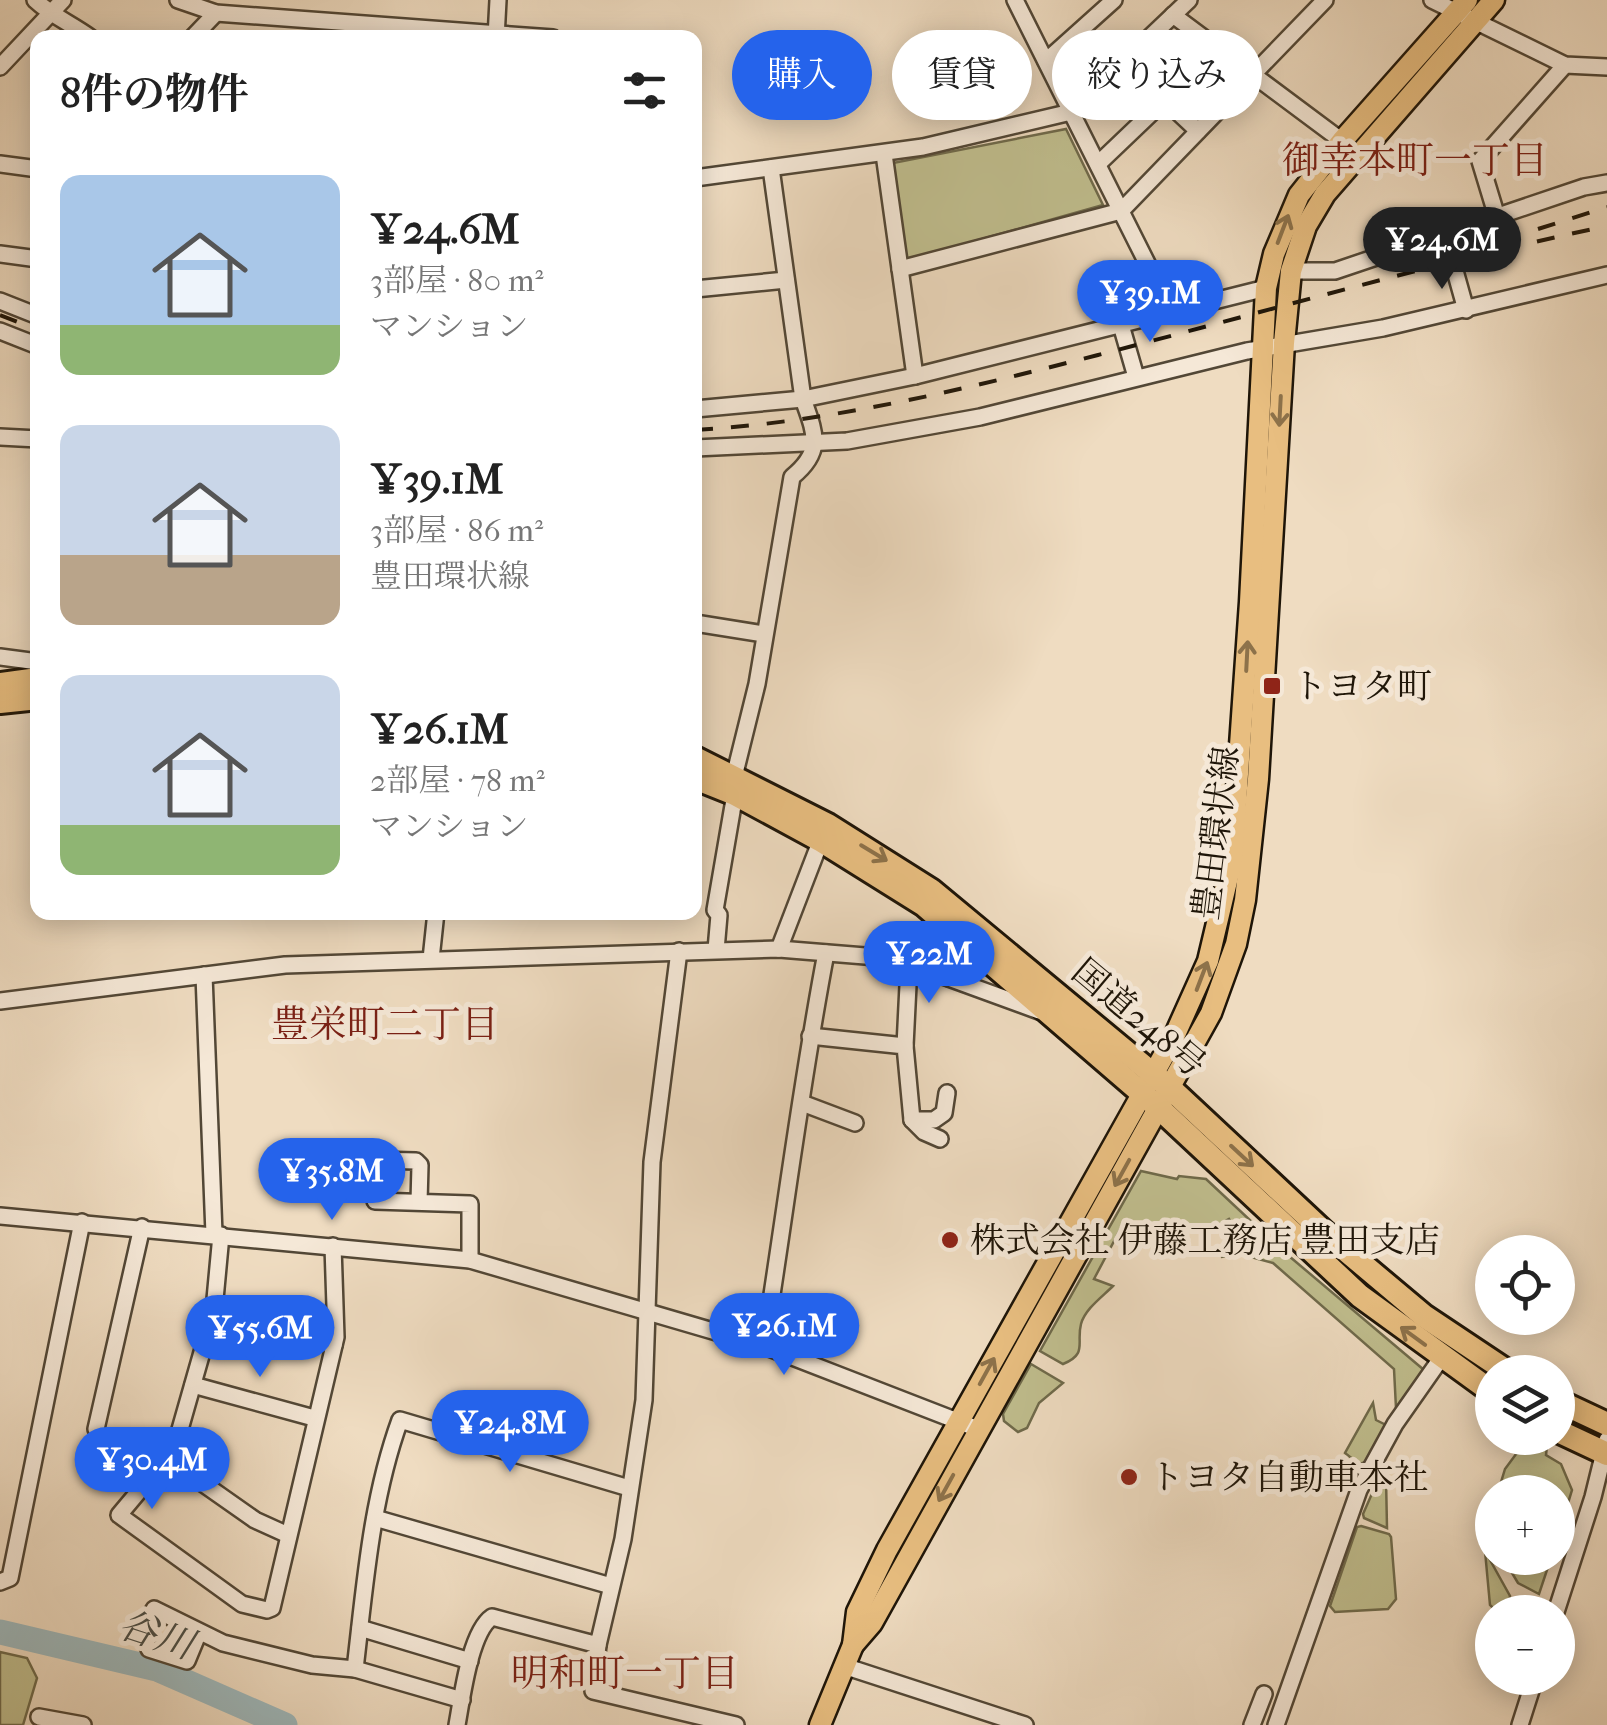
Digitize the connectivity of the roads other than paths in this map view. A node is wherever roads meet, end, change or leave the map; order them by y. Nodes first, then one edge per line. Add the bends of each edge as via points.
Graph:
1 (35, 0) edge
2 (178, 0) edge
3 (498, 0) edge
4 (1016, 0) edge
5 (1114, 0) edge
6 (1189, 0) edge
7 (1325, 0) edge
8 (1432, 0) edge
9 (1494, 0) edge
10 (60, 7) edge
11 (1466, 12) edge
12 (216, 14) junction
13 (1173, 16) junction
14 (37, 30) edge
15 (84, 30) edge
16 (200, 30) edge
17 (367, 30) edge
18 (496, 30) edge
19 (1158, 30) edge
20 (1193, 30) edge
21 (30, 37) edge
22 (1046, 61) junction
23 (1262, 65) edge
24 (1565, 65) junction
25 (0, 67) edge
26 (1607, 67) edge
27 (1052, 73) edge
28 (1262, 79) edge
29 (1052, 116) edge
30 (1075, 120) edge
31 (1209, 120) edge
32 (1198, 131) junction
33 (1342, 141) junction
34 (884, 154) junction
35 (0, 164) edge
36 (1098, 164) junction
37 (30, 168) edge
38 (771, 168) junction
39 (702, 177) edge
40 (1607, 183) edge
41 (1120, 210) junction
42 (1497, 217) junction
43 (1445, 235) junction
44 (0, 254) edge
45 (30, 258) edge
46 (900, 269) junction
47 (1291, 271) junction
48 (1607, 275) edge
49 (786, 280) junction
50 (702, 287) edge
51 (1266, 288) junction
52 (0, 301) edge
53 (1466, 310) junction
54 (1171, 312) junction
55 (30, 313) edge
56 (1121, 324) junction
57 (0, 331) edge
58 (30, 343) edge
59 (1274, 345) junction
60 (915, 376) junction
61 (1136, 377) junction
62 (803, 399) junction
63 (702, 408) edge
64 (0, 436) edge
65 (30, 438) edge
66 (816, 444) junction
67 (702, 448) edge
68 (702, 624) edge
69 (764, 634) junction
70 (0, 657) edge
71 (30, 663) edge
72 (30, 680) edge
73 (0, 684) edge
74 (30, 699) edge
75 (0, 702) edge
76 (702, 763) edge
77 (702, 779) edge
78 (734, 786) junction
79 (824, 833) junction
80 (435, 920) edge
81 (779, 949) junction
82 (716, 950) junction
83 (679, 952) junction
84 (826, 952) junction
85 (431, 960) junction
86 (911, 965) junction
87 (204, 975) junction
88 (0, 1001) edge
89 (1050, 1014) junction
90 (810, 1036) junction
91 (905, 1046) junction
92 (1156, 1091) junction
93 (947, 1093) dead end
94 (802, 1103) junction
95 (912, 1120) junction
96 (854, 1124) dead end
97 (940, 1139) dead end
98 (419, 1202) dead end
99 (0, 1216) edge
100 (82, 1222) junction
101 (142, 1228) junction
102 (218, 1234) junction
103 (333, 1246) junction
104 (470, 1260) junction
105 (214, 1310) junction
106 (649, 1314) junction
107 (334, 1345) junction
108 (764, 1346) junction
109 (1482, 1355) edge
110 (1442, 1357) junction
111 (1475, 1380) edge
112 (193, 1384) junction
113 (1575, 1409) edge
114 (314, 1418) junction
115 (969, 1424) junction
116 (1607, 1424) edge
117 (96, 1429) dead end
118 (1575, 1437) edge
119 (1606, 1449) edge
120 (171, 1461) junction
121 (630, 1488) junction
122 (375, 1518) junction
123 (288, 1534) junction
124 (0, 1582) edge
125 (611, 1586) junction
126 (1561, 1595) edge
127 (360, 1628) junction
128 (200, 1632) dead end
129 (598, 1645) junction
130 (470, 1661) junction
131 (844, 1666) junction
132 (355, 1669) junction
133 (1264, 1694) dead end
134 (1530, 1695) edge
135 (462, 1700) junction
136 (39, 1717) dead end
137 (83, 1725) edge
138 (456, 1725) edge
139 (736, 1725) edge
140 (820, 1725) edge
141 (1025, 1725) edge
142 (1252, 1725) edge
143 (1276, 1725) edge
144 (1520, 1725) edge

1 - 10 street
2 - 12 street
3 - 18 street
4 - 22 street
5 - 22 street
6 - 13 street
7 - 23 street
8 - 11 street
9 - 11 main road, 豊田環状線
10 - 14 street
10 - 15 street
11 - 24 street
11 - 33 main road, 豊田環状線
11 - 47 main road, 豊田環状線 via 1325,194
12 - 16 street
12 - 17 street
13 - 19 street
13 - 20 street
21 - 25 street
22 - 27 street
24 - 26 street
24 - 42 street via 1480,161
28 - 33 street
29 - 34 street
30 - 36 street
31 - 32 street
32 - 36 street via 1164,100
32 - 41 street
51 -> 33 main road, 豊田環状線 via 1286,219
34 - 38 street
34 - 46 street
35 - 37 street
36 - 41 street
38 - 39 street
38 - 49 street
40 - 42 street
41 - 46 street
41 - 54 street
42 - 43 street
43 - 47 street via 1335,272
43 - 53 street
44 - 45 street
46 - 60 street
47 - 59 main road, 豊田環状線
48 - 53 street
49 - 50 street
49 - 62 street
51 - 54 street
51 - 59 main road, 豊田環状線
52 - 55 street
53 - 59 street
54 - 56 street
56 - 60 street
56 - 61 street
57 - 58 street
59 - 61 street
59 - 92 main road, 豊田環状線 via 1232,860 1208,961
60 - 62 street
61 - 66 street via 980,418
62 - 63 street
62 - 66 street
64 - 65 street
66 - 67 street
66 - 69 street via 792,476
68 - 69 street
69 - 78 street
70 - 71 street
72 - 73 highway
74 - 75 highway
76 - 78 highway, 国道248号
77 - 78 highway, 国道248号
78 - 79 highway, 国道248号
78 - 82 street via 715,910
79 - 81 street
79 - 89 highway, 国道248号 via 924,905
79 -> 92 highway, 国道248号 via 932,890
80 - 85 street
81 - 82 street
81 - 84 street
82 - 83 street
83 - 85 street
83 - 106 street via 652,1162
84 - 86 street
84 - 90 street
85 - 87 street
86 - 89 street
86 - 91 street
87 - 88 street
87 - 102 street
89 - 92 highway, 国道248号
90 - 91 street
90 - 94 street
91 - 95 street
92 -> 109 highway, 国道248号 via 1424,1316
110 -> 92 highway, 国道248号 via 1360,1296
92 - 115 main road, 豊田環状線
93 - 95 street via 944,1113
94 - 96 street
94 - 108 street
95 - 97 street
98 - 104 street via 470,1204
99 - 100 street
100 - 101 street
100 - 124 street via 10,1578
101 - 102 street
101 - 117 street
102 - 103 street
102 - 105 street
103 - 104 street
103 - 107 street
104 - 106 street
105 - 107 street
105 - 112 street
106 - 108 street
106 - 121 street
107 - 114 street
108 - 115 street
110 - 111 highway, 国道248号
110 - 143 street via 1359,1490
112 - 114 street
112 - 120 street
113 - 116 highway
114 - 123 street
115 - 131 main road, 豊田環状線 via 888,1550 858,1612
118 - 119 highway
119 - 126 street
120 - 123 street via 255,1520
120 - 123 street via 118,1515 242,1604 272,1608
121 - 122 street via 400,1420 384,1462
121 - 125 street
122 - 125 street
122 - 127 street
125 - 129 street
127 - 130 street
127 - 132 street
128 - 132 street via 312,1665
129 - 130 street via 492,1617
129 - 139 street via 593,1691
130 - 135 street
131 - 140 main road, 豊田環状線
131 - 141 street
132 - 135 street
133 - 142 street
134 - 144 street
135 - 138 street
136 - 137 street

